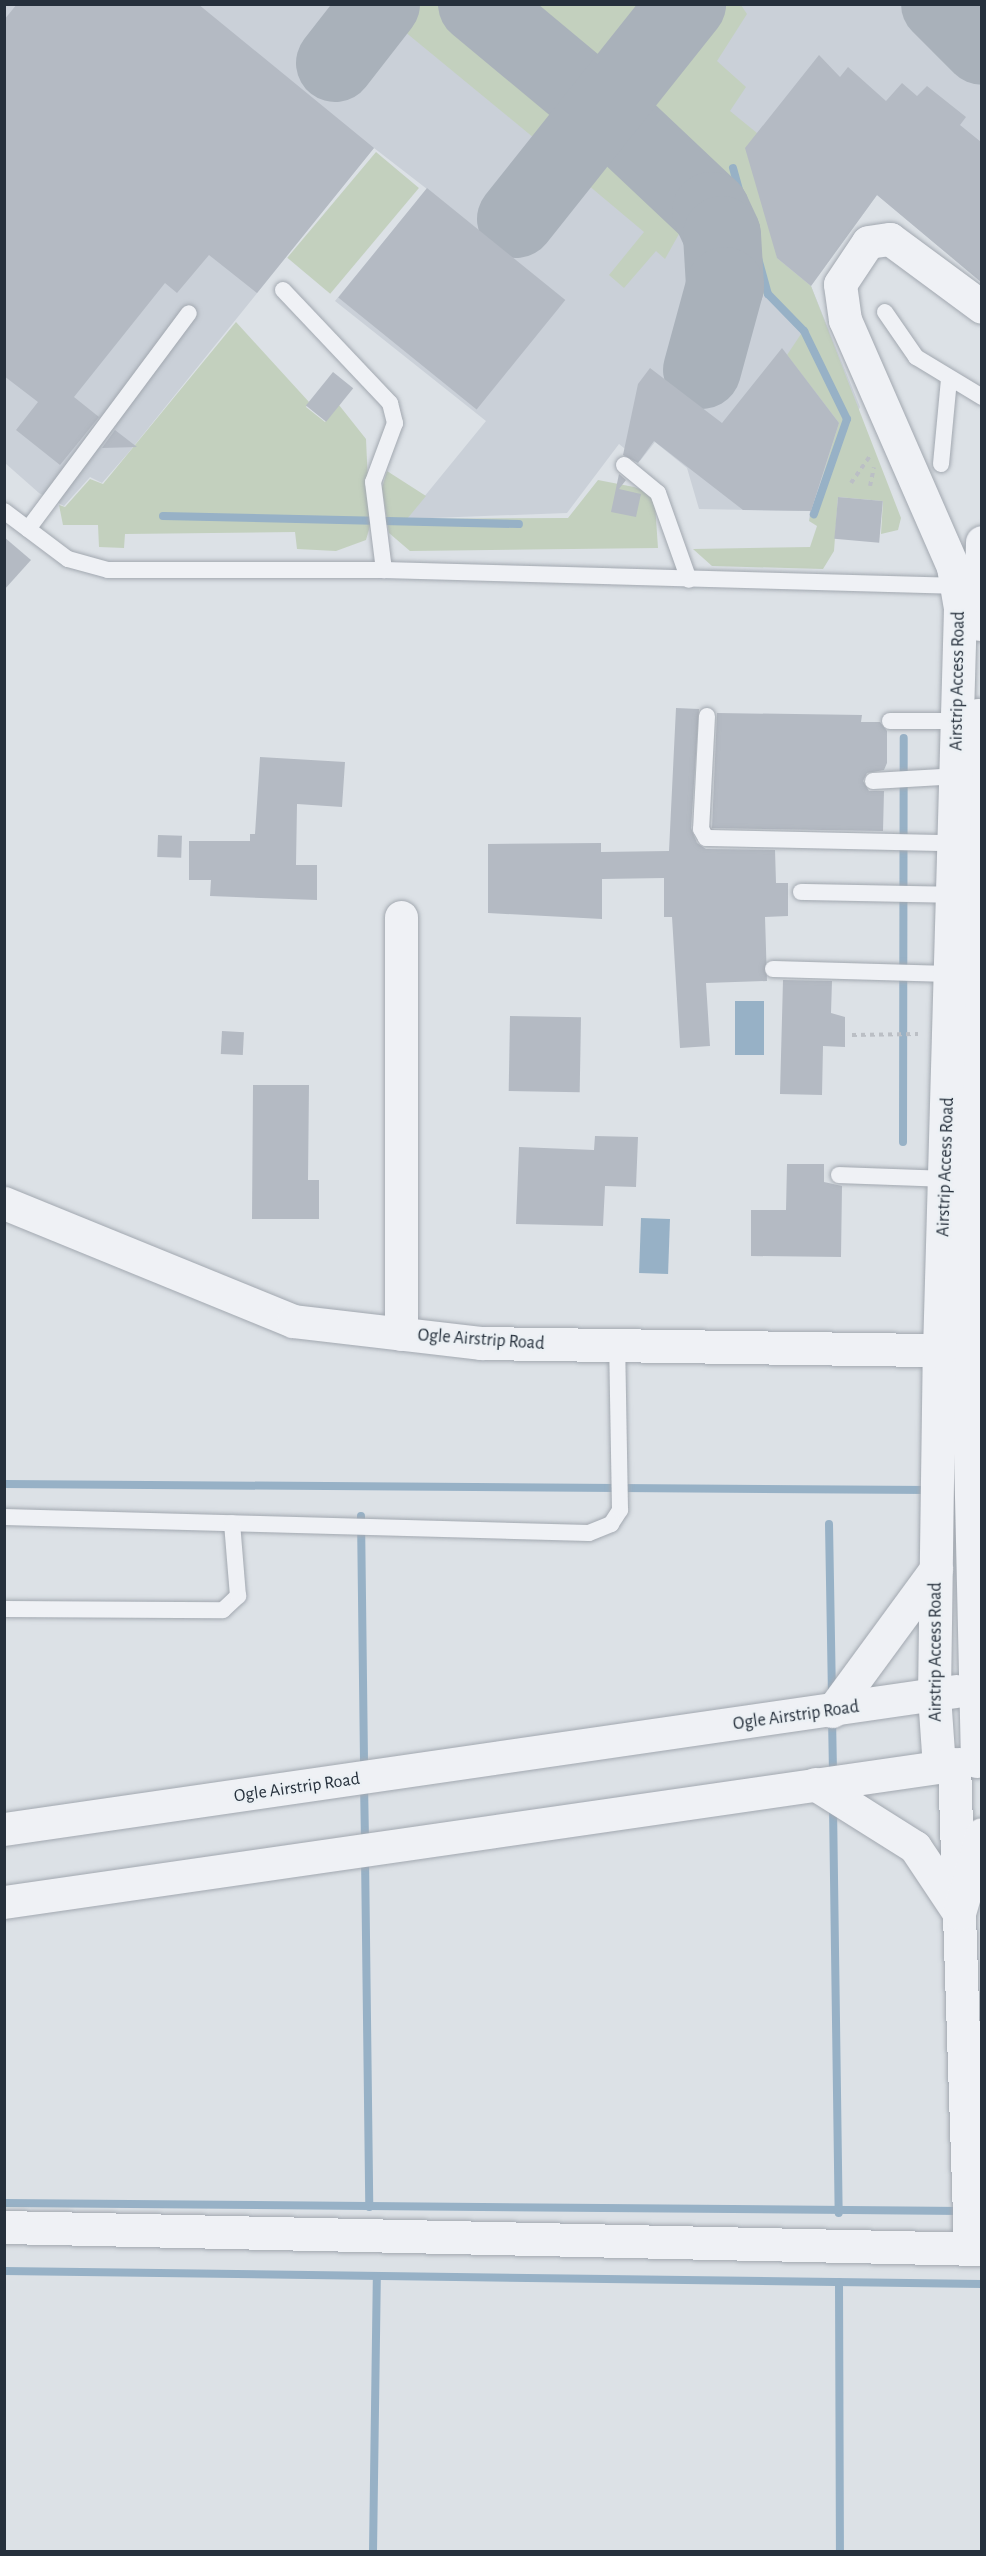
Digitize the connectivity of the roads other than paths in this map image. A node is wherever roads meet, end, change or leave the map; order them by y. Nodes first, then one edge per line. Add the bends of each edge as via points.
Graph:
1 (283, 290) dead end
2 (981, 307) edge
3 (885, 312) dead end
4 (189, 313) dead end
5 (949, 379) junction
6 (981, 397) edge
7 (941, 464) dead end
8 (624, 465) dead end
9 (4, 511) edge
10 (28, 529) junction
11 (384, 570) junction
12 (970, 579) edge
13 (689, 580) junction
14 (956, 708) junction
15 (707, 716) dead end
16 (895, 721) dead end
17 (973, 775) edge
18 (873, 781) dead end
19 (943, 843) junction
20 (801, 892) dead end
21 (943, 895) junction
22 (401, 917) dead end
23 (773, 969) dead end
24 (940, 974) junction
25 (839, 1174) dead end
26 (947, 1179) junction
27 (4, 1203) edge
28 (401, 1334) junction
29 (617, 1346) junction
30 (939, 1351) junction
31 (976, 1352) edge
32 (969, 1412) junction
33 (981, 1443) edge
34 (4, 1516) edge
35 (232, 1522) junction
36 (936, 1569) junction
37 (4, 1609) edge
38 (979, 1688) edge
39 (934, 1695) junction
40 (832, 1711) junction
41 (963, 1763) edge
42 (815, 1784) junction
43 (4, 1829) edge
44 (981, 1834) edge
45 (4, 1902) edge
46 (959, 1913) junction
47 (4, 2227) edge
48 (976, 2249) edge

1 - 11 lane via 390,403 394,423 377,466 374,503
2 - 12 street via 890,239 868,242 840,284 846,320
3 - 5 lane via 916,357
4 - 10 lane
5 - 6 lane
5 - 7 lane
8 - 13 lane via 658,493
9 - 10 lane
10 - 11 lane via 68,560 108,570
11 - 13 lane
12 - 13 lane
12 - 14 street, Airstrip Access Road
14 - 16 lane
14 - 17 street, Airstrip Access Road
15 - 19 lane via 702,829 706,838
17 - 18 lane
17 - 19 street, Airstrip Access Road
17 - 31 street, Airstrip Access Road
19 - 21 street, Airstrip Access Road
20 - 21 lane
21 - 24 street, Airstrip Access Road
22 - 28 street
23 - 24 lane
24 - 26 street, Airstrip Access Road
25 - 26 lane
26 - 30 street, Airstrip Access Road
27 - 28 street, Ogle Airstrip Road via 293,1321
28 - 29 street, Ogle Airstrip Road via 481,1343
29 - 30 street, Ogle Airstrip Road
29 - 35 lane via 623,1459 620,1510 610,1524 589,1533
30 - 31 street, Ogle Airstrip Road
30 - 36 street, Airstrip Access Road
31 - 32 street, Airstrip Access Road
32 - 33 street
32 - 38 street, Airstrip Access Road
34 - 35 lane
35 - 37 lane via 237,1596 224,1610
36 - 39 street, Airstrip Access Road
36 - 40 street
38 - 39 street, Ogle Airstrip Road
38 - 41 street, Airstrip Access Road
39 - 40 street, Ogle Airstrip Road
39 - 41 street, Airstrip Access Road
40 - 43 street, Ogle Airstrip Road
41 - 42 street
41 - 46 street
42 - 45 street
42 - 46 street via 915,1847
44 - 46 street
46 - 48 street
47 - 48 street

